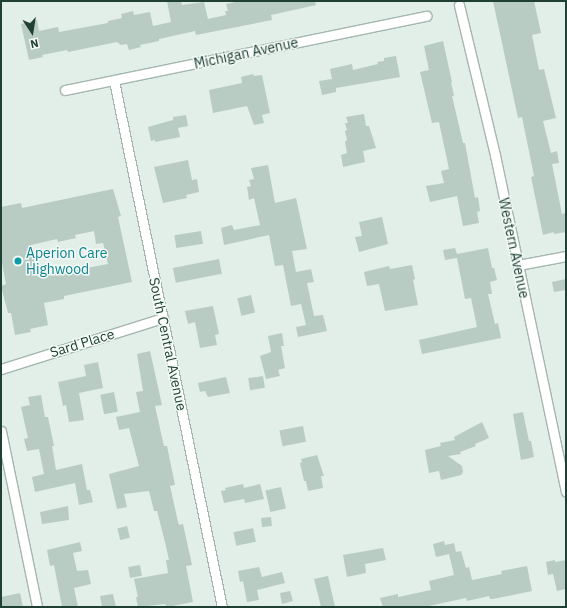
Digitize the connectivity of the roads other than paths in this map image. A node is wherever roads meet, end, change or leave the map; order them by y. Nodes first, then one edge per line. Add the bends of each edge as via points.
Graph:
1 (459, 5) dead end
2 (427, 16) dead end
3 (114, 81) junction
4 (65, 90) dead end
5 (566, 256) edge
6 (518, 265) junction
7 (163, 318) junction
8 (1, 369) edge
9 (1, 431) edge
10 (566, 492) edge
11 (37, 607) edge
12 (222, 607) edge

1 - 6 street, Western Avenue
2 - 3 street, Michigan Avenue
3 - 4 street, Michigan Avenue
3 - 7 street, South Central Avenue
5 - 6 street
6 - 10 street, Western Avenue
7 - 8 street, Sard Place
7 - 12 street, South Central Avenue
9 - 11 street

